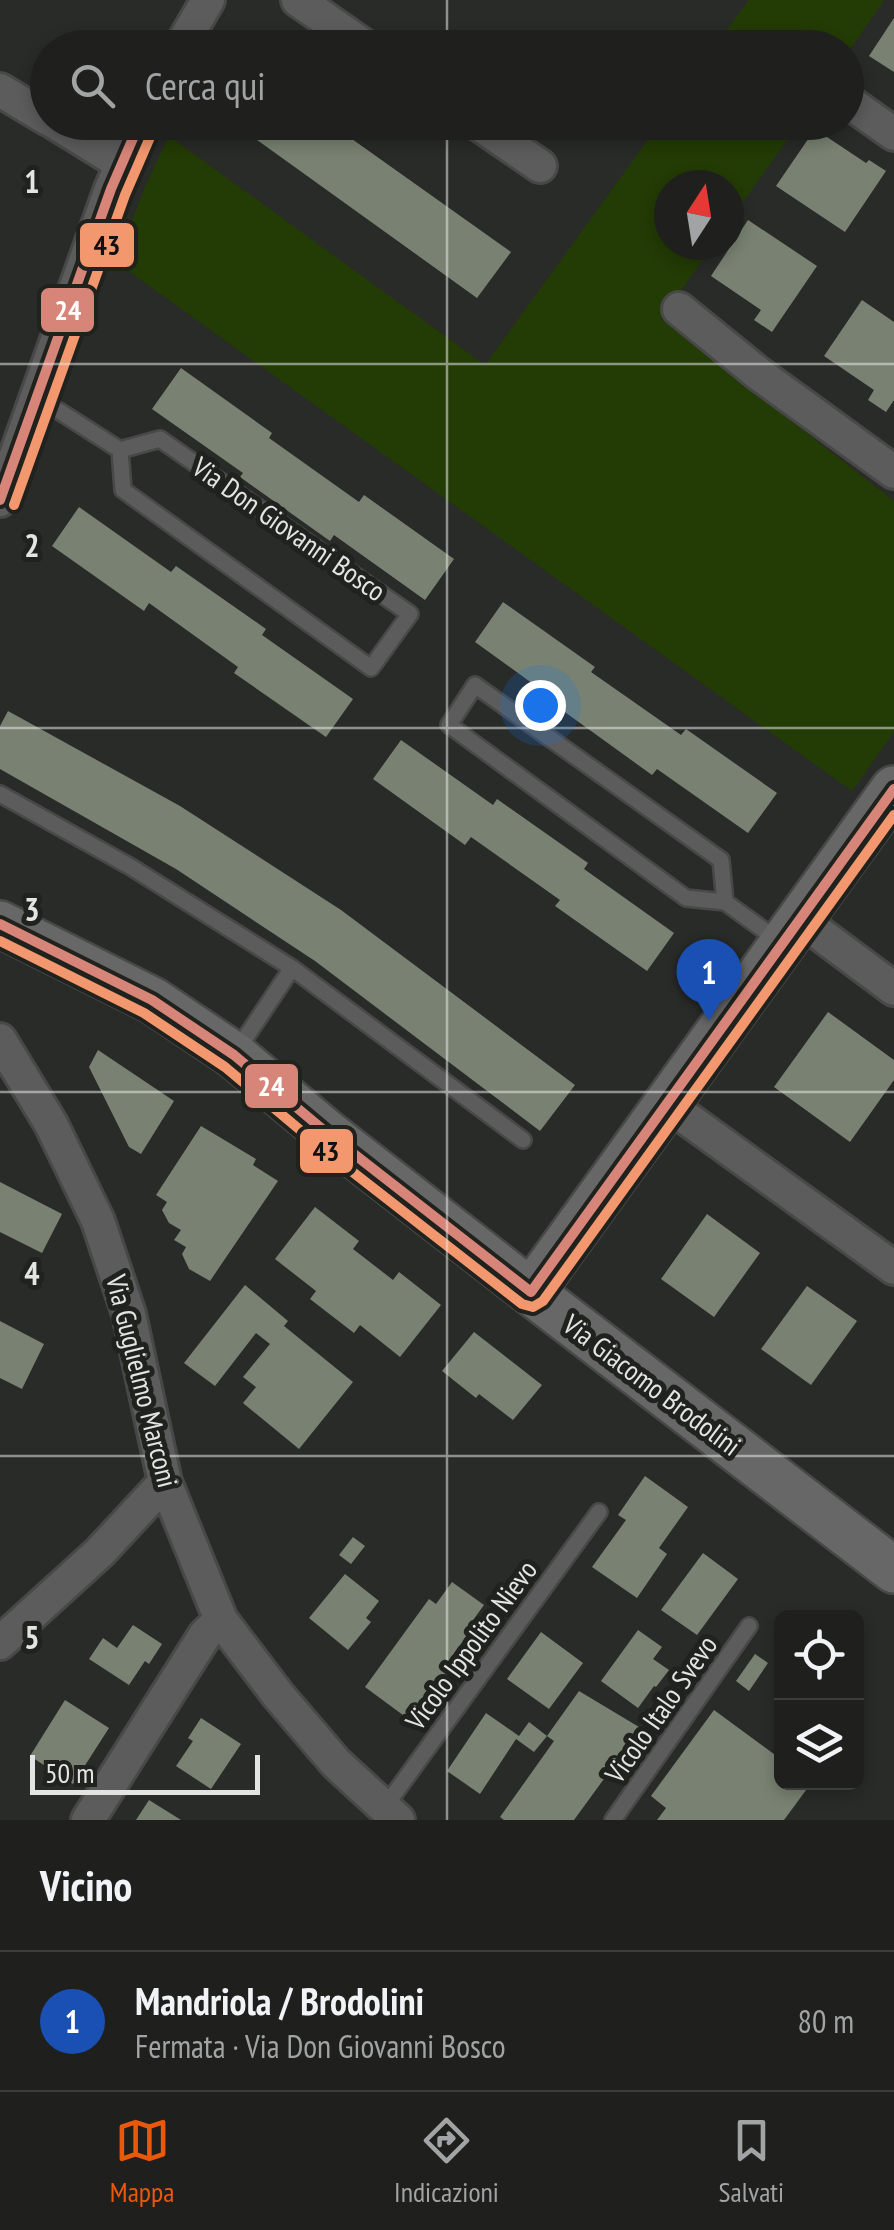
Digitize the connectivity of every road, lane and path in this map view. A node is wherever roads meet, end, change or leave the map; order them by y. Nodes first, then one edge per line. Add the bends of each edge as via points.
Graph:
1 (208, 0) edge
2 (298, 0) edge
3 (190, 30) edge
4 (341, 30) edge
5 (0, 90) edge
6 (30, 108) edge
7 (864, 113) edge
8 (894, 134) edge
9 (82, 140) edge
10 (132, 140) edge
11 (502, 140) edge
12 (122, 164) junction
13 (540, 166) dead end
14 (680, 309) dead end
15 (36, 402) junction
16 (120, 450) junction
17 (894, 472) edge
18 (0, 500) edge
19 (894, 790) edge
20 (0, 794) edge
21 (726, 902) junction
22 (0, 924) edge
23 (791, 931) junction
24 (292, 968) junction
25 (894, 990) edge
26 (0, 1040) edge
27 (234, 1056) junction
28 (667, 1104) junction
29 (522, 1140) dead end
30 (894, 1268) edge
31 (531, 1292) junction
32 (165, 1482) junction
33 (598, 1512) dead end
34 (894, 1570) edge
35 (221, 1620) junction
36 (749, 1626) dead end
37 (0, 1643) edge
38 (391, 1814) edge
39 (88, 1820) edge
40 (614, 1820) edge

1 - 3 street
2 - 4 street
5 - 6 street
7 - 8 street
9 - 12 street
10 - 12 street
11 - 13 street
12 - 15 street
14 - 17 street
15 - 16 lane
15 - 18 street
16 - 16 lane, Via Don Giovanni Bosco via 123,490 371,668 410,614 160,439
19 - 23 street
20 - 24 lane
21 - 21 lane via 721,860 475,685 448,725 686,898
21 - 23 lane
22 - 27 street, Via Giacomo Brodolini via 152,1000
23 - 25 street
23 - 28 street
24 - 27 lane
24 - 29 lane
26 - 32 street, Via Guglielmo Marconi via 98,1221 130,1314
27 - 31 street, Via Giacomo Brodolini
28 - 30 street
28 - 31 street
31 - 34 street, Via Giacomo Brodolini
32 - 35 street, Via Guglielmo Marconi
32 - 37 street
33 - 38 lane, Vicolo Ippolito Nievo
35 - 38 street, Via Guglielmo Marconi via 336,1763
35 - 39 street via 205,1634
36 - 40 lane, Vicolo Italo Svevo

